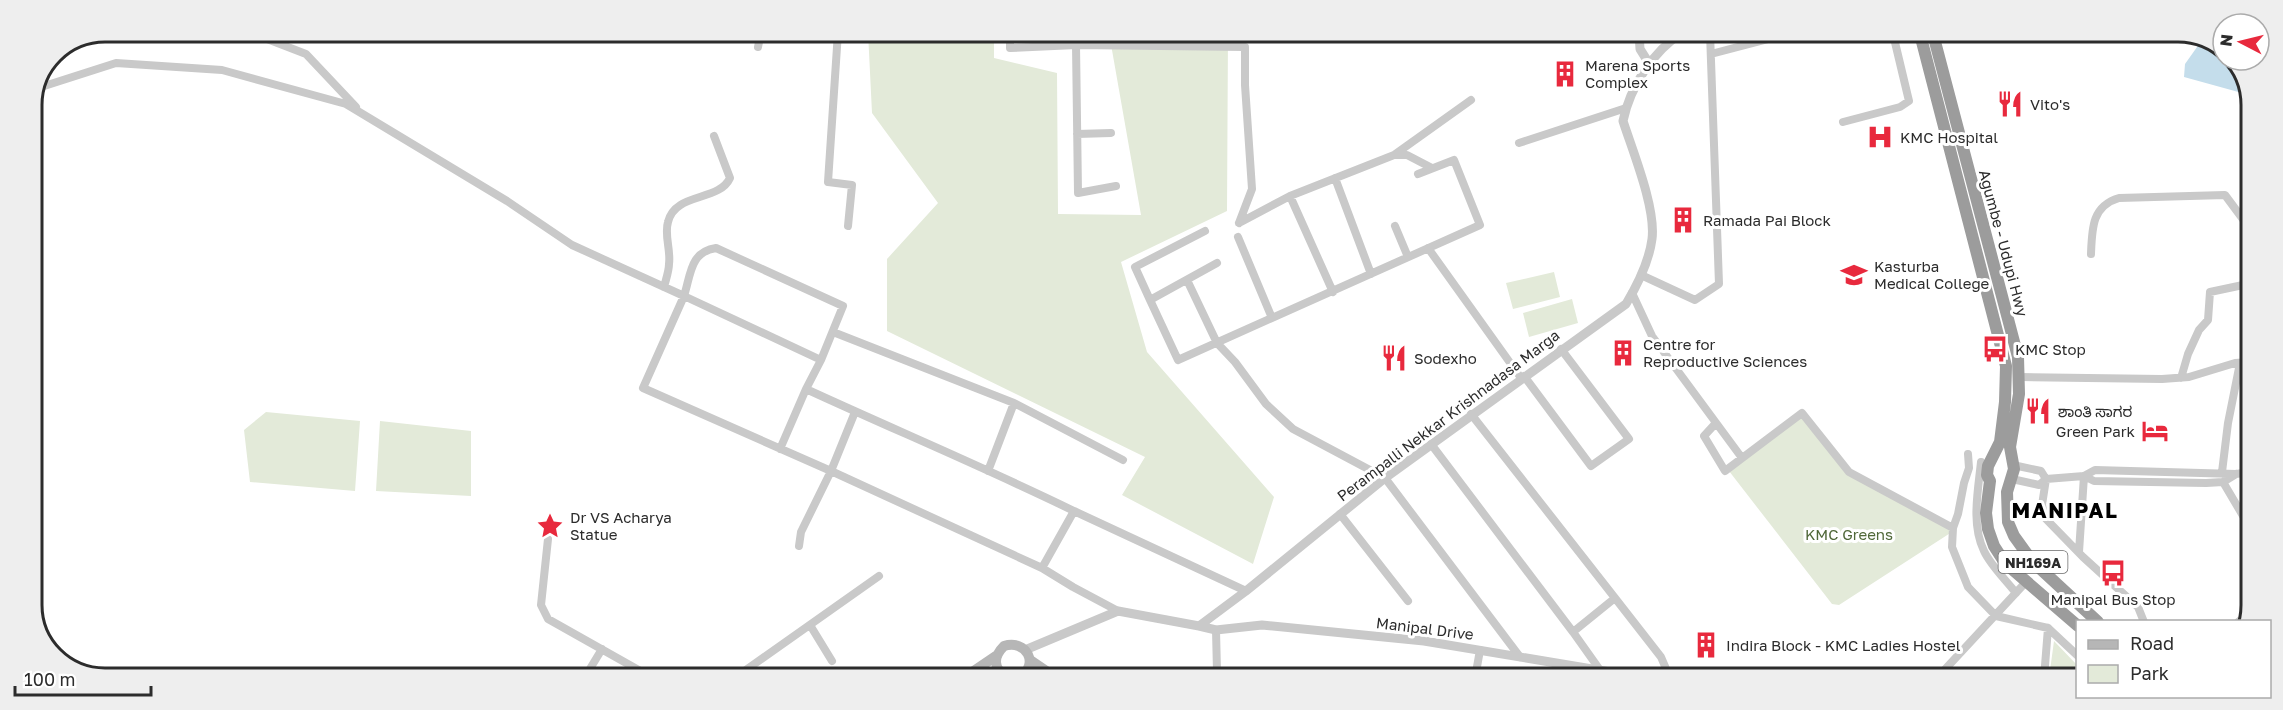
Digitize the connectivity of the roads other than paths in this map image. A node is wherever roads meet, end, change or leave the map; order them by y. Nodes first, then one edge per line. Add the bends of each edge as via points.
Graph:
1 (275, 42) edge
2 (759, 42) edge
3 (837, 42) edge
4 (1010, 42) edge
5 (1640, 42) edge
6 (1668, 42) edge
7 (1710, 42) edge
8 (1757, 42) edge
9 (1895, 42) edge
10 (1922, 42) edge
11 (1935, 42) edge
12 (1076, 45) junction
13 (758, 47) dead end
14 (1711, 54) junction
15 (1650, 65) junction
16 (45, 86) edge
17 (1471, 100) dead end
18 (1626, 108) junction
19 (363, 115) junction
20 (1843, 122) dead end
21 (1111, 133) dead end
22 (1077, 134) junction
23 (714, 136) dead end
24 (1519, 143) dead end
25 (1394, 154) junction
26 (1432, 168) junction
27 (1418, 174) dead end
28 (1335, 178) junction
29 (1116, 186) dead end
30 (1290, 196) junction
31 (2241, 217) edge
32 (848, 226) dead end
33 (1395, 226) dead end
34 (1205, 231) dead end
35 (1238, 237) dead end
36 (1428, 248) junction
37 (2091, 254) dead end
38 (1408, 257) junction
39 (1217, 263) dead end
40 (1371, 274) junction
41 (1641, 275) junction
42 (1187, 280) junction
43 (2241, 285) edge
44 (664, 287) junction
45 (1334, 292) junction
46 (1632, 293) junction
47 (684, 296) junction
48 (1150, 300) junction
49 (1272, 318) junction
50 (833, 332) junction
51 (1217, 343) junction
52 (1561, 349) junction
53 (822, 360) junction
54 (2240, 363) joint
55 (1523, 377) junction
56 (2020, 377) junction
57 (2181, 378) junction
58 (806, 389) junction
59 (1014, 403) junction
60 (855, 412) junction
61 (1471, 414) junction
62 (1715, 424) junction
63 (1431, 444) junction
64 (780, 449) junction
65 (1742, 458) junction
66 (1122, 460) dead end
67 (1988, 462) junction
68 (2013, 464) junction
69 (831, 471) junction
70 (988, 471) junction
71 (2222, 472) junction
72 (2241, 473) edge
73 (2236, 474) junction
74 (2085, 476) junction
75 (1385, 478) junction
76 (2046, 479) junction
77 (1990, 481) junction
78 (2011, 481) junction
79 (2223, 482) junction
80 (1074, 511) junction
81 (2241, 512) edge
82 (1340, 514) junction
83 (1953, 528) junction
84 (548, 539) dead end
85 (799, 546) dead end
86 (2079, 552) junction
87 (1042, 568) junction
88 (879, 576) dead end
89 (2026, 582) junction
90 (1246, 591) junction
91 (2016, 593) junction
92 (1615, 598) junction
93 (1408, 601) dead end
94 (1118, 610) junction
95 (1996, 616) junction
96 (2097, 620) edge
97 (2144, 620) edge
98 (2076, 624) edge
99 (810, 625) junction
100 (1199, 626) junction
101 (2048, 628) junction
102 (1216, 630) junction
103 (1573, 632) junction
104 (602, 649) junction
105 (1480, 650) junction
106 (2076, 654) edge
107 (1028, 655) junction
108 (996, 656) junction
109 (1520, 657) junction
110 (832, 661) dead end
111 (590, 668) edge
112 (635, 668) edge
113 (748, 668) edge
114 (978, 668) edge
115 (996, 668) edge
116 (1028, 668) edge
117 (1044, 668) edge
118 (1217, 668) edge
119 (1477, 668) edge
120 (1588, 668) edge
121 (1599, 668) edge
122 (1666, 668) edge
123 (1946, 668) edge
124 (2045, 668) edge

1 - 19 street via 306,54
2 - 13 street
3 - 32 street via 828,182 852,185
4 - 12 street via 1010,48
5 - 15 street
6 - 15 street
7 - 14 street
8 - 14 street
9 - 20 street via 1910,101
10 - 67 highway, Agumbe - Udupi Hwy / NH169A via 2006,366 2000,442
11 - 56 highway, Agumbe - Udupi Hwy / NH169A via 2013,335
12 - 22 street
12 - 30 street via 1245,47 1252,189 1239,223
14 - 41 street via 1719,284 1695,300
15 - 18 street
16 - 19 street via 116,63 222,70 346,104
17 - 25 street
18 - 24 street
18 - 41 street, Perampalli Nekkar Krishnadasa Marga via 1623,121 1652,216 1652,238
19 - 44 street via 507,201 572,245
21 - 22 street
22 - 29 street via 1078,193
23 - 44 street via 730,178 722,189 686,201 668,220 669,263
25 - 26 street via 1407,155
25 - 28 street
26 - 27 street
26 - 36 street via 1454,160 1480,225
28 - 30 street
28 - 40 street
30 - 45 street
31 - 37 street via 2225,195 2119,198 2106,202 2097,214
33 - 38 street
34 - 48 street via 1135,267
35 - 49 street
36 - 38 street
36 - 55 street
38 - 40 street
39 - 42 street
40 - 45 street
41 - 46 street, Perampalli Nekkar Krishnadasa Marga
42 - 48 street
42 - 51 street
43 - 57 street via 2210,292 2208,320 2199,330
44 - 47 street
45 - 49 street
46 - 52 street, Perampalli Nekkar Krishnadasa Marga via 1626,304
46 - 62 street via 1652,336
47 - 50 street via 696,256 716,248 843,306
47 - 53 street
47 - 64 street via 643,388
48 - 51 street via 1178,360
49 - 51 street
50 - 53 street
50 - 59 street
51 - 75 street via 1266,404 1293,429
52 - 55 street, Perampalli Nekkar Krishnadasa Marga
52 - 55 street via 1629,439 1591,466
53 - 58 street
54 - 57 street
54 - 71 street
55 - 61 street, Perampalli Nekkar Krishnadasa Marga
56 - 57 street
56 - 68 highway, Agumbe - Udupi Hwy / NH169A via 2010,447
58 - 60 street
58 - 64 street
59 - 66 street
59 - 70 street
60 - 69 street
60 - 70 street
61 - 63 street, Perampalli Nekkar Krishnadasa Marga
61 - 92 street
62 - 65 street
62 - 65 street via 1704,436 1725,471
63 - 75 street, Perampalli Nekkar Krishnadasa Marga
63 - 103 street
64 - 69 street
65 - 83 street via 1802,413 1849,472
67 - 68 highway via 2007,458
67 - 77 highway, NH169A
67 - 83 street via 1968,454 1969,468
67 - 91 street via 1977,502 1979,536 1984,553
68 - 76 street via 2041,471
68 - 78 highway, NH169A
69 - 85 street via 801,532
69 - 87 street
70 - 80 street
71 - 73 street
71 - 74 street via 2095,470
72 - 73 street
73 - 79 street
74 - 76 street
74 - 79 street via 2094,481
74 - 86 street
75 - 82 street, Perampalli Nekkar Krishnadasa Marga
75 - 109 street
76 - 78 street via 2039,485
76 - 86 street via 2042,505 2046,519
77 - 78 highway via 2002,485
77 - 89 highway, NH169A via 1986,513 1994,546 2005,564
78 - 96 highway, NH169A via 2007,492 2008,522 2020,546
79 - 81 street
80 - 87 street
80 - 90 street
82 - 90 street, Perampalli Nekkar Krishnadasa Marga
82 - 93 street
83 - 95 street via 1952,547 1968,587
84 - 104 street via 541,605 544,613 548,620
86 - 97 street via 2138,607
87 - 94 street
88 - 99 street
89 - 91 street
89 - 98 highway, NH169A
90 - 100 street, Perampalli Nekkar Krishnadasa Marga
91 - 95 street
92 - 103 street
92 - 122 street
94 - 100 street
94 - 107 street via 1064,633
95 - 101 street
95 - 123 street
99 - 110 street
99 - 113 street
100 - 102 street, Manipal Drive
101 - 106 street
101 - 124 street
102 - 105 street, Manipal Drive via 1262,626
102 - 118 street
103 - 121 street
104 - 111 street
104 - 112 street
105 - 109 street, Manipal Drive
105 - 119 street
107 - 108 main road via 1010,644
107 - 116 main road
107 - 117 main road
108 - 114 main road
108 - 115 main road
109 - 120 street, Manipal Drive

